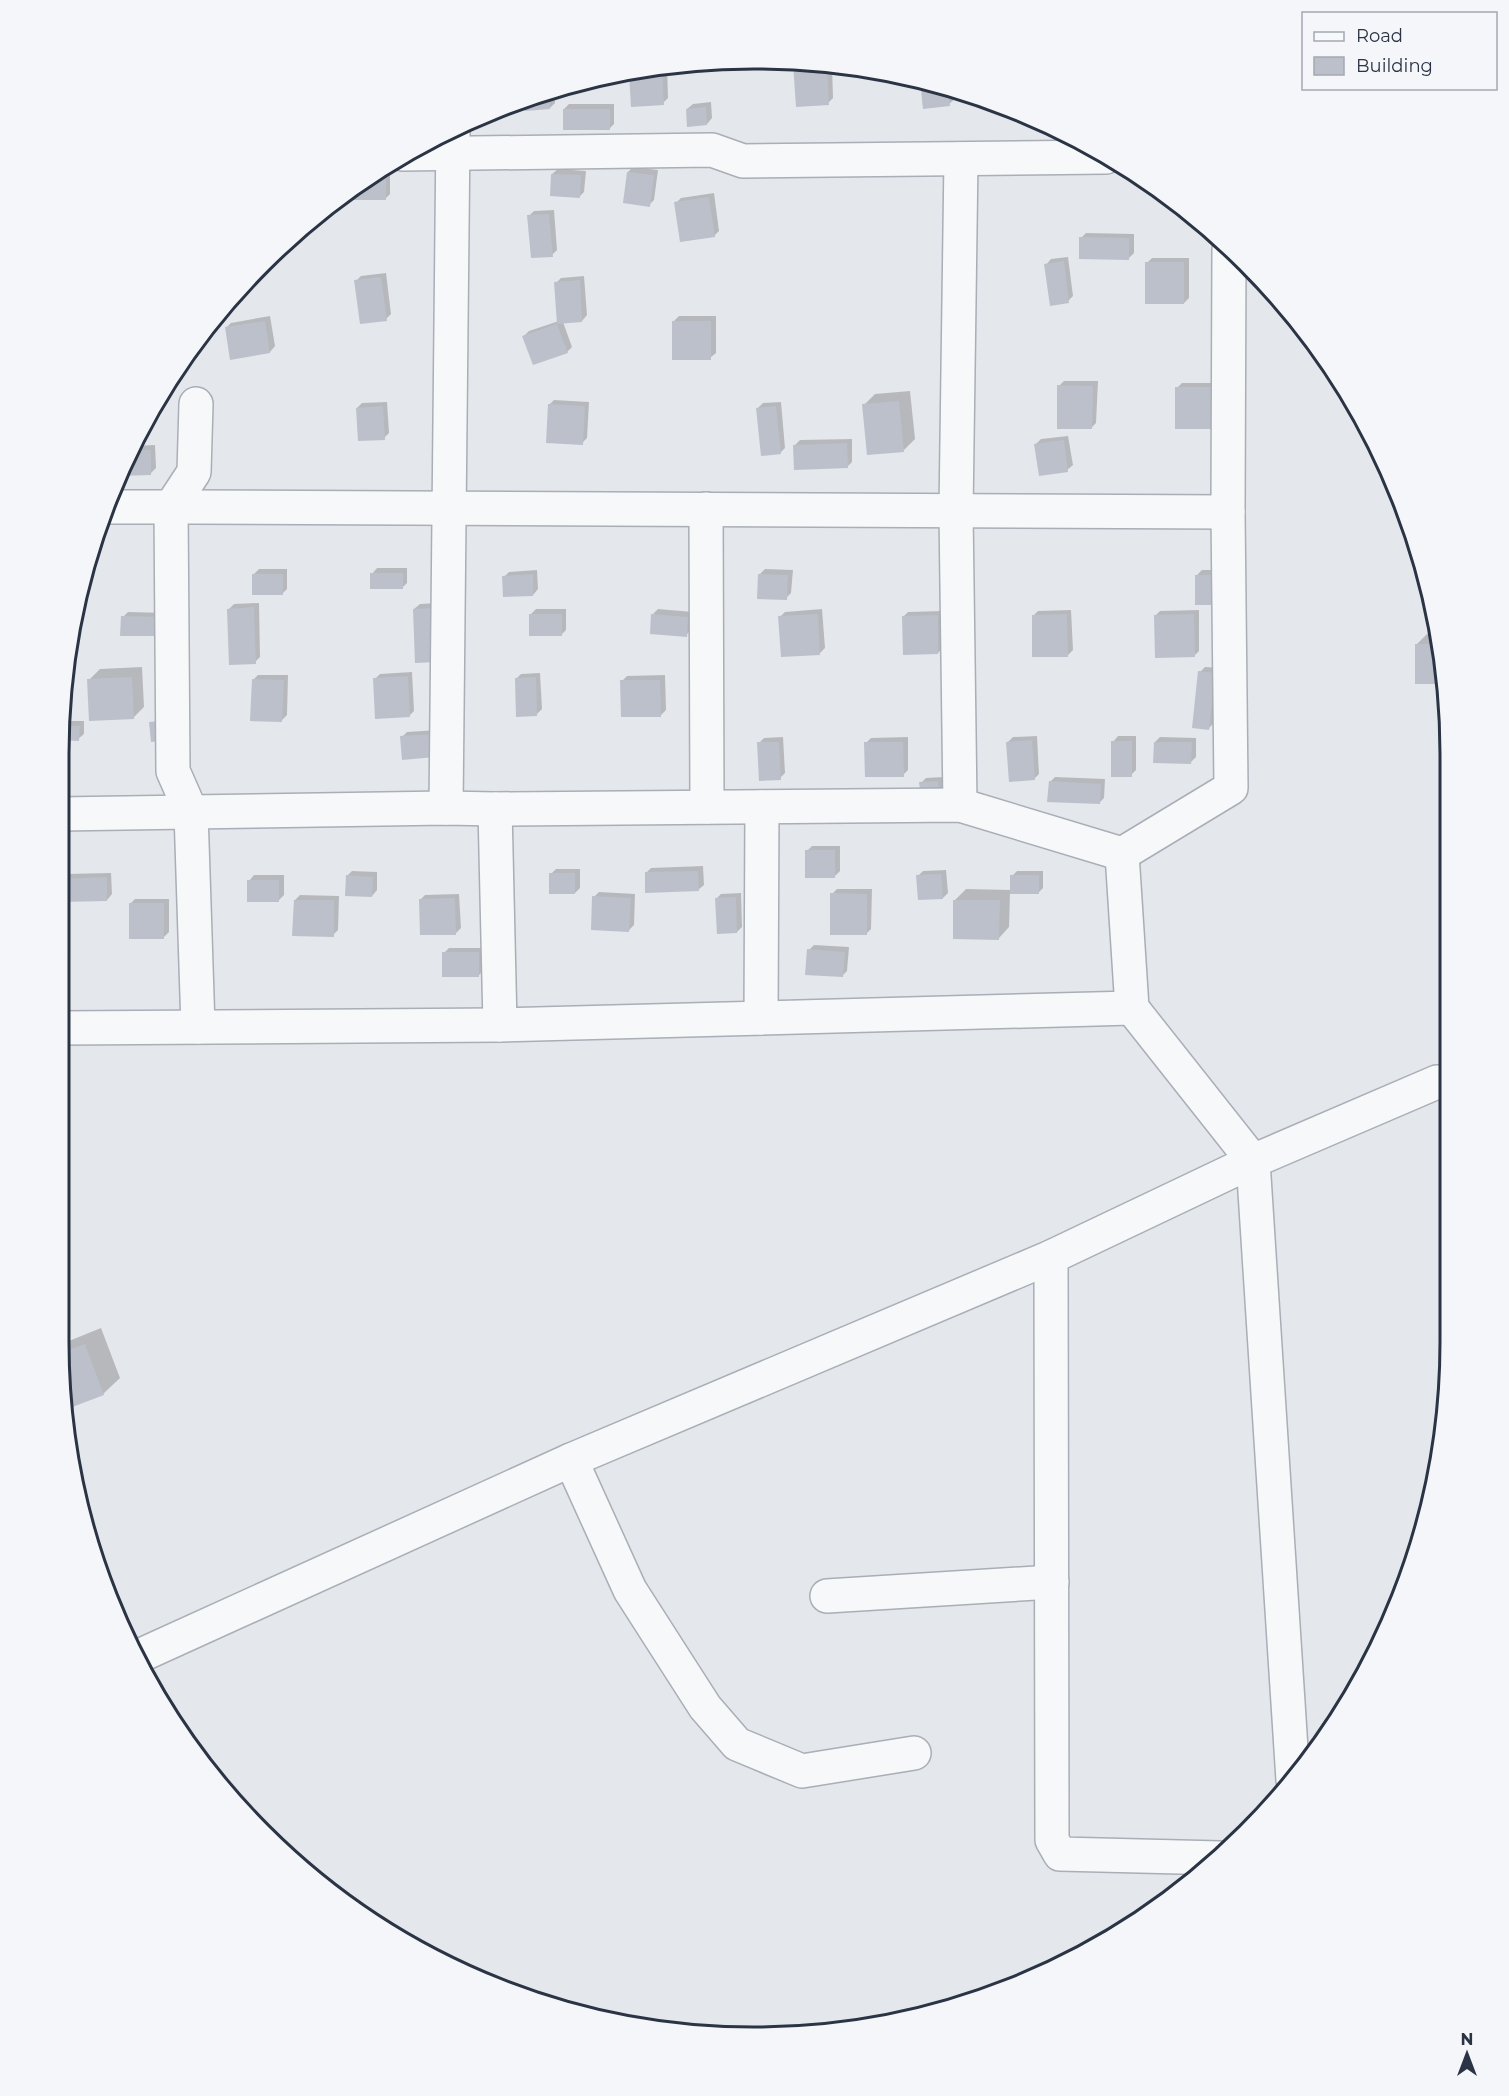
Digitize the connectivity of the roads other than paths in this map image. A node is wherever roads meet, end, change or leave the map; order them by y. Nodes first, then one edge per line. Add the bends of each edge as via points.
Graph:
1 (453, 142) edge
2 (1090, 157) edge
3 (961, 159) junction
4 (1229, 261) edge
5 (196, 404) dead end
6 (449, 506) junction
7 (115, 507) edge
8 (171, 507) junction
9 (706, 509) junction
10 (956, 512) junction
11 (1228, 512) junction
12 (960, 805) junction
13 (707, 807) junction
14 (762, 807) junction
15 (446, 808) junction
16 (495, 809) junction
17 (191, 812) junction
18 (69, 814) edge
19 (1122, 854) junction
20 (1132, 1008) junction
21 (761, 1018) junction
22 (500, 1025) junction
23 (198, 1027) junction
24 (69, 1028) edge
25 (1440, 1082) edge
26 (1253, 1161) junction
27 (1051, 1257) junction
28 (571, 1460) junction
29 (1052, 1582) junction
30 (826, 1596) dead end
31 (145, 1654) edge
32 (914, 1753) dead end
33 (1292, 1766) edge
34 (1205, 1858) edge

1 - 3 street via 712,150 743,161
1 - 6 street
2 - 3 street
3 - 10 street
4 - 11 street
5 - 8 street via 194,471
6 - 8 street
6 - 9 street
6 - 15 street
7 - 8 street
8 - 17 street via 172,771
9 - 10 street
9 - 13 street
10 - 11 street
10 - 12 street
11 - 19 street via 1231,788
12 - 14 street
12 - 19 street
13 - 14 street
13 - 16 street
14 - 21 street
15 - 16 street
15 - 17 street
16 - 22 street
17 - 18 street
17 - 23 street
19 - 20 street
20 - 21 street
20 - 26 street
21 - 22 street
22 - 23 street
23 - 24 street
25 - 26 street
26 - 27 street
26 - 33 street
27 - 28 street
27 - 29 street
28 - 31 street
28 - 32 street via 630,1590 705,1707 737,1744 802,1771
29 - 30 street
29 - 34 street via 1052,1840 1060,1854

